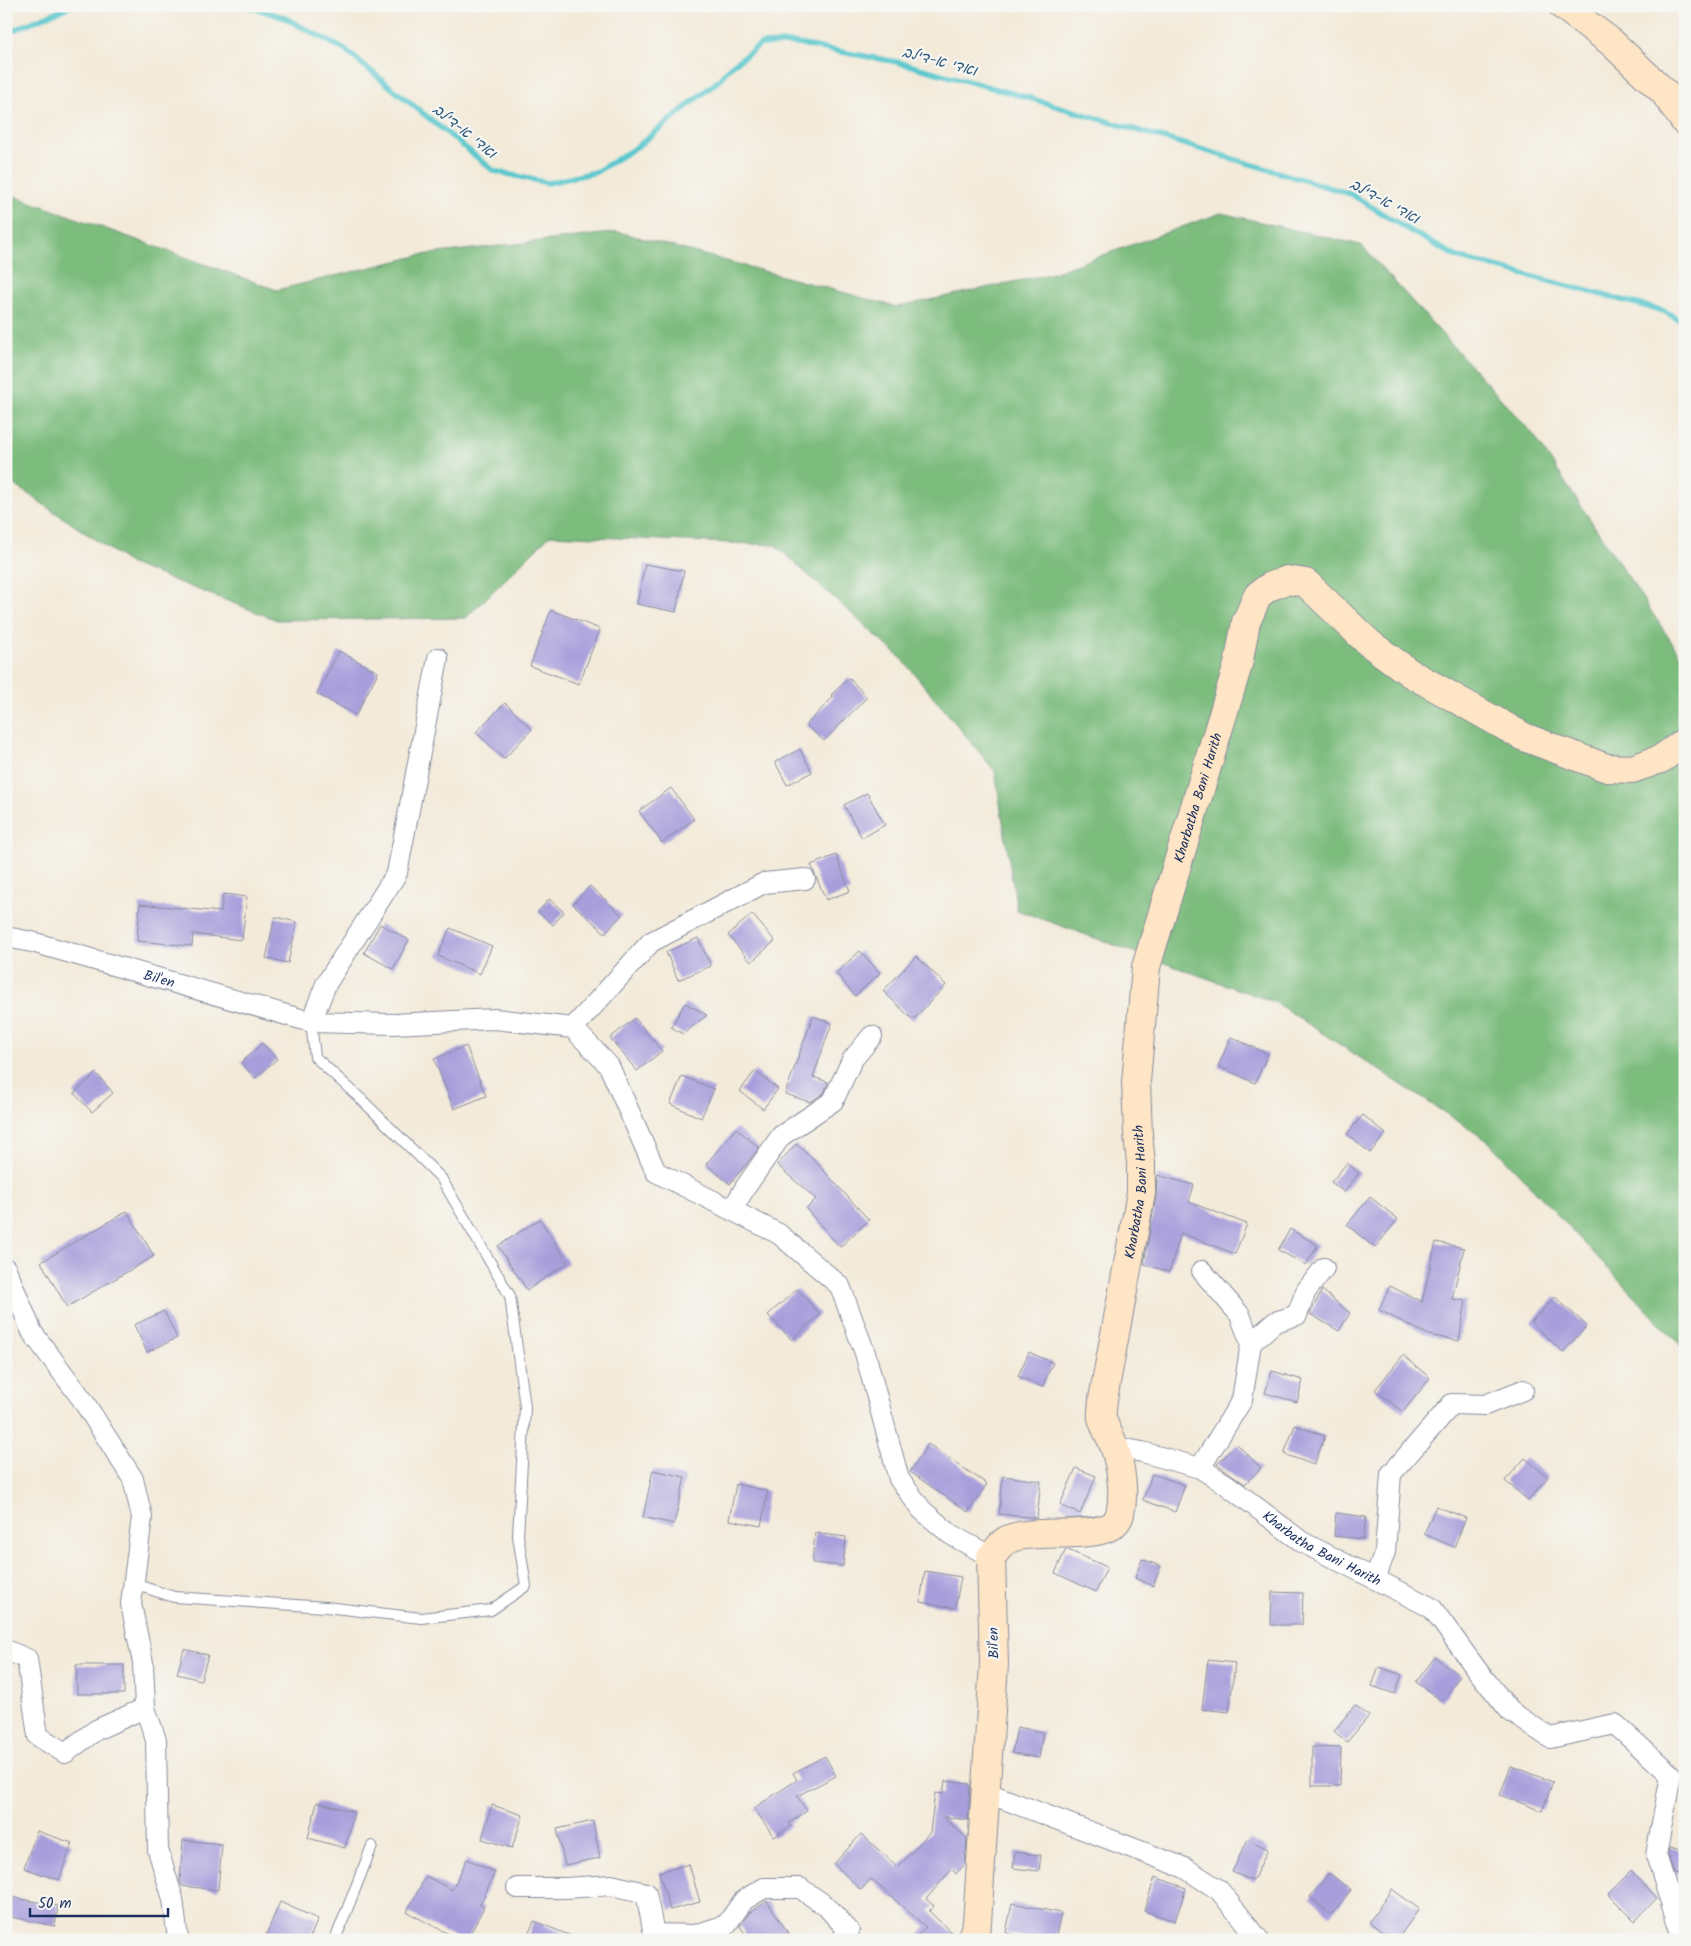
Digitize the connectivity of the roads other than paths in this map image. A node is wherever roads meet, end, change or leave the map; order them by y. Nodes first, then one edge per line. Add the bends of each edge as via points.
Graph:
1 (1563, 6) edge
2 (1685, 122) edge
3 (438, 658) dead end
4 (1685, 742) edge
5 (805, 879) dead end
6 (6, 937) edge
7 (312, 1022) junction
8 (573, 1028) junction
9 (872, 1036) dead end
10 (732, 1210) junction
11 (1324, 1268) dead end
12 (6, 1269) edge
13 (1202, 1272) dead end
14 (1251, 1343) junction
15 (1523, 1390) dead end
16 (1114, 1447) junction
17 (1200, 1468) junction
18 (991, 1557) junction
19 (1375, 1579) junction
20 (134, 1584) junction
21 (6, 1650) edge
22 (145, 1708) junction
23 (985, 1792) junction
24 (372, 1846) dead end
25 (517, 1888) dead end
26 (178, 1940) edge
27 (335, 1940) edge
28 (842, 1940) edge
29 (971, 1940) edge
30 (1259, 1940) edge
31 (1683, 1940) edge

1 - 2 street via 1612,42 1664,92
3 - 7 street via 397,873 326,984
4 - 16 street, Kharbatha Bani Harith via 1660,759 1632,769 1607,768 1524,737 1410,672 1368,643 1306,583 1287,580 1258,595 1246,622 1238,665 1146,967 1136,1082 1141,1193 1103,1399 1102,1418
5 - 8 street via 764,883 651,942
6 - 7 street, Bil'en
7 - 8 street, Bil'en via 393,1024 496,1019
7 - 20 lane via 315,1057 441,1178 510,1296 525,1407 518,1536 526,1586 491,1610 420,1618 326,1607 174,1597
8 - 10 street via 610,1066 656,1172
9 - 10 street via 852,1060 833,1101 781,1136
10 - 18 street via 779,1234 840,1286 865,1353 899,1479 922,1510 950,1534
11 - 14 street via 1306,1290 1297,1315 1275,1322
12 - 20 street via 32,1332 82,1399 133,1478 142,1518
13 - 14 street via 1240,1315
14 - 17 street via 1242,1400
15 - 19 street via 1485,1405 1452,1404 1391,1474 1385,1552
16 - 17 street, Kharbatha Bani Harith
16 - 18 street via 1120,1468 1122,1498 1120,1516 1113,1526 1096,1532 1030,1533 1006,1540
17 - 19 street, Kharbatha Bani Harith via 1302,1542
18 - 23 street, Bil'en via 994,1664
19 - 31 street, Kharbatha Bani Harith via 1432,1608 1510,1711 1550,1738 1615,1724 1671,1776 1656,1855
20 - 22 street via 131,1604 143,1663
21 - 22 street via 27,1659 38,1736 65,1753 96,1730
22 - 26 street via 156,1740 158,1850 174,1898
23 - 29 street, Bil'en via 977,1923
23 - 30 street via 1185,1868 1219,1890
24 - 27 lane
25 - 28 street via 611,1885 646,1892 654,1934 695,1935 726,1925 744,1900 764,1888 800,1888 826,1906 849,1931

